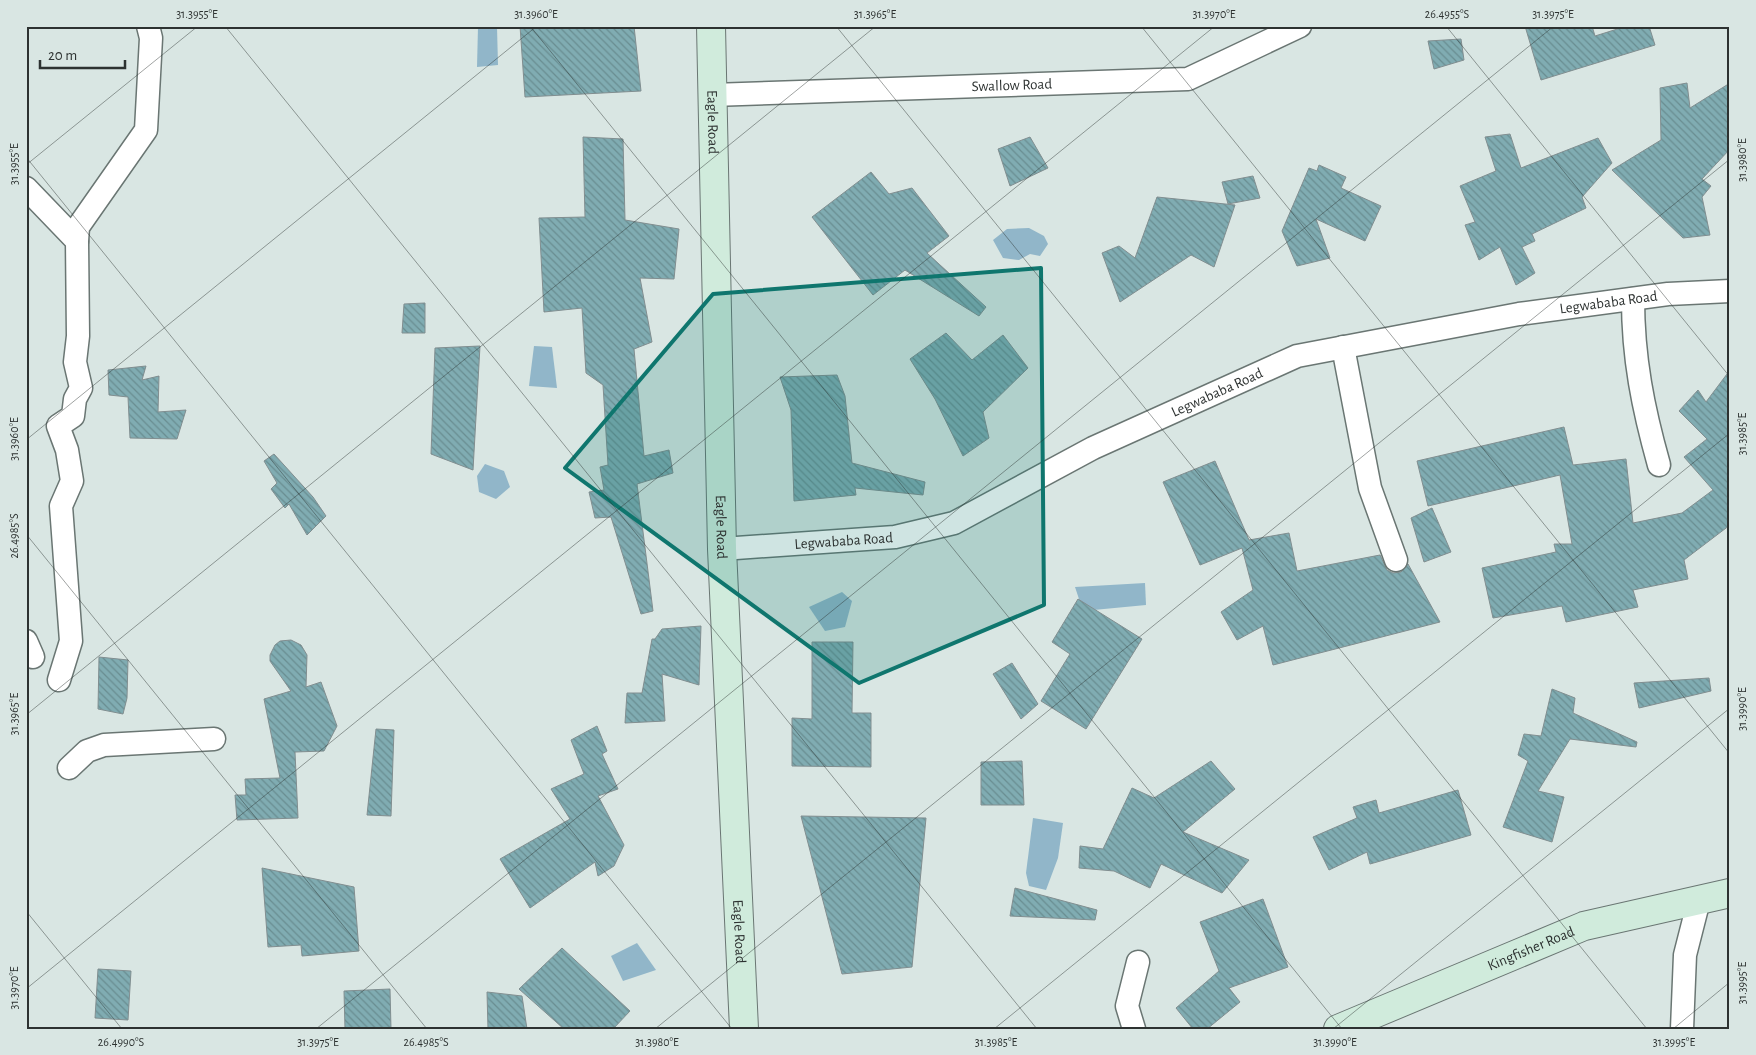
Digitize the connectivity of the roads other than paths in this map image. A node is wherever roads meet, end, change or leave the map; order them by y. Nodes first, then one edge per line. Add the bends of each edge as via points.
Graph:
1 (148, 26) edge
2 (712, 26) edge
3 (1300, 26) edge
4 (712, 95) junction
5 (26, 188) edge
6 (77, 240) junction
7 (1730, 291) edge
8 (1632, 299) junction
9 (1344, 348) junction
10 (1659, 465) dead end
11 (722, 549) junction
12 (1396, 560) dead end
13 (59, 680) dead end
14 (214, 739) dead end
15 (69, 768) dead end
16 (1730, 893) edge
17 (1699, 900) junction
18 (1138, 962) dead end
19 (744, 1029) edge
20 (1134, 1029) edge
21 (1338, 1029) edge
22 (1682, 1029) edge

1 - 6 street via 146,130 78,227
2 - 4 street, Eagle Road
3 - 4 street, Swallow Road via 1188,79
4 - 11 street, Eagle Road
5 - 6 street
6 - 13 street via 78,336 75,362 80,388 75,399 74,416 58,426 67,450 72,481 60,506 71,641
7 - 8 street, Legwababa Road
8 - 9 street, Legwababa Road via 1519,314
8 - 10 street via 1642,406
9 - 11 street, Legwababa Road via 1297,356 1093,448 954,524 895,537
9 - 12 street via 1370,488
11 - 19 street, Eagle Road
14 - 15 street via 104,745 88,751
16 - 17 street, Kingfisher Road
17 - 21 street, Kingfisher Road via 1584,926
17 - 22 street via 1685,955
18 - 20 street via 1127,1006

